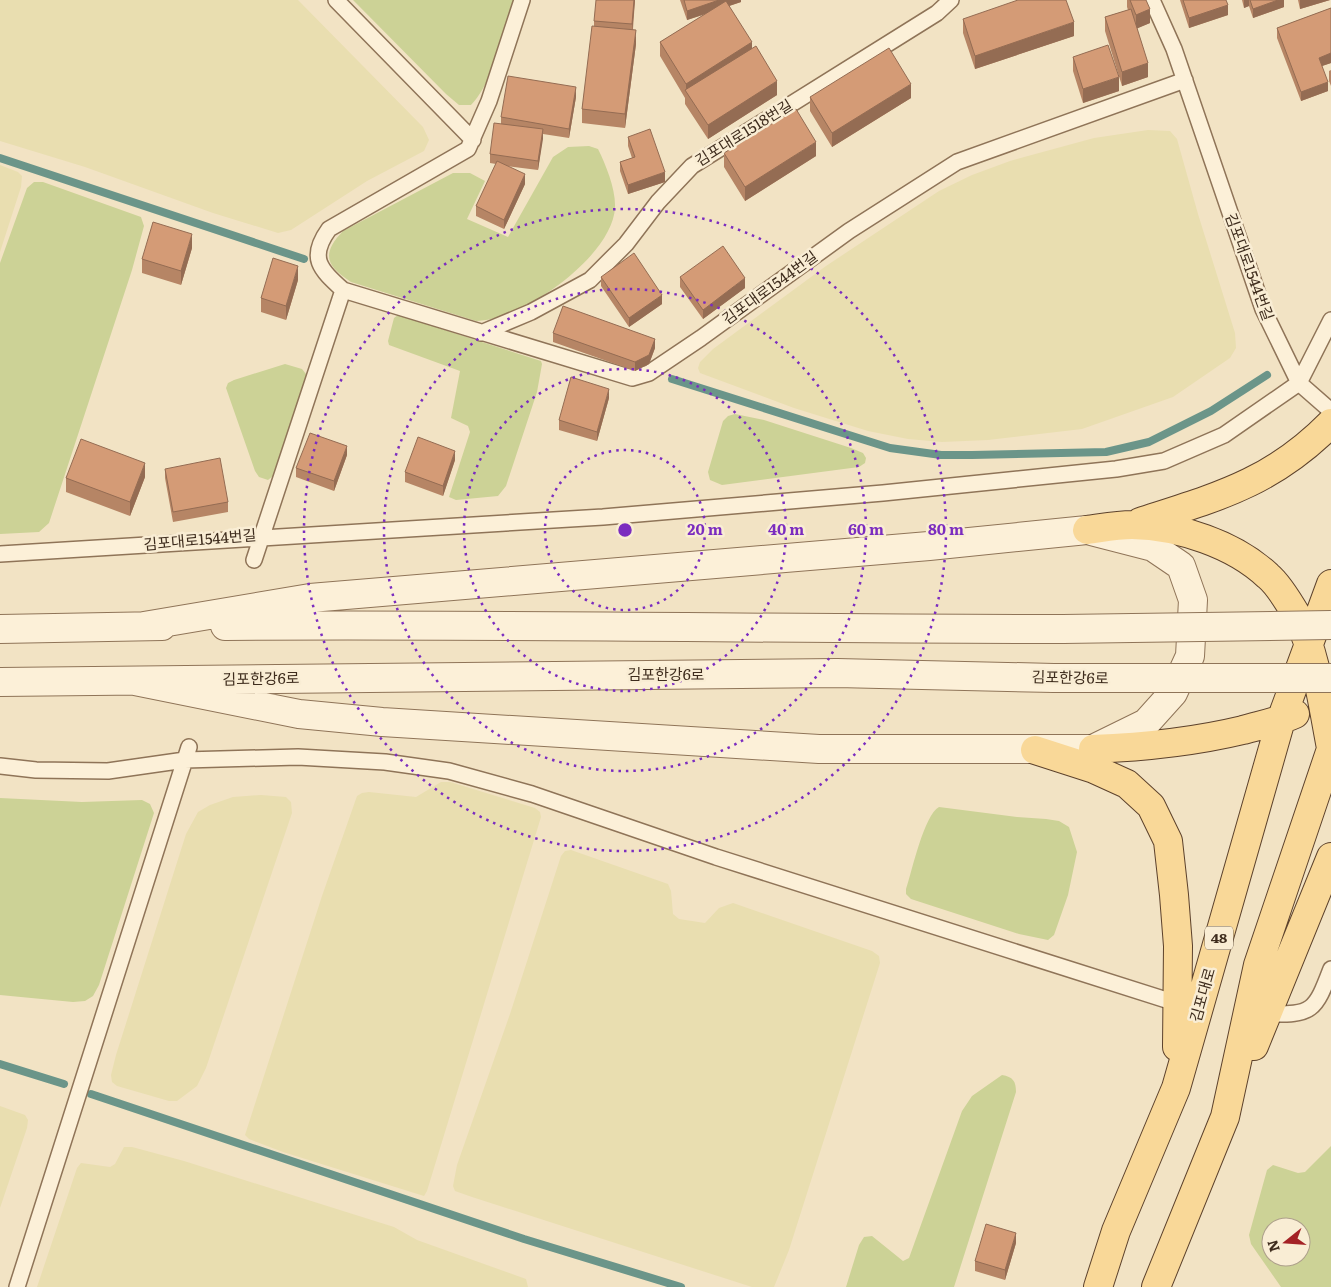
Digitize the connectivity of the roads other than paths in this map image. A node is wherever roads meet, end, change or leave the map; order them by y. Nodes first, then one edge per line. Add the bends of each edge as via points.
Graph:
1 (336, 0) edge
2 (522, 0) edge
3 (950, 0) edge
4 (1152, 0) edge
5 (1185, 80) junction
6 (473, 140) junction
7 (343, 290) junction
8 (1331, 320) edge
9 (481, 333) junction
10 (1299, 383) junction
11 (1331, 411) edge
12 (1331, 423) edge
13 (1131, 525) junction
14 (1087, 530) junction
15 (262, 536) junction
16 (0, 554) edge
17 (254, 560) dead end
18 (1331, 585) edge
19 (1331, 625) edge
20 (144, 626) junction
21 (0, 629) edge
22 (1308, 647) junction
23 (135, 681) junction
24 (0, 682) edge
25 (1328, 692) edge
26 (1281, 720) junction
27 (1331, 748) edge
28 (1093, 749) junction
29 (1035, 750) junction
30 (187, 754) junction
31 (0, 766) edge
32 (1331, 857) edge
33 (1331, 969) edge
34 (1179, 1004) junction
35 (1267, 1014) junction
36 (1176, 1088) junction
37 (1225, 1117) junction
38 (17, 1287) edge
39 (1098, 1287) edge
40 (1156, 1287) edge

1 - 6 lane
2 - 6 lane, 김포대로1544번길
3 - 9 lane, 김포대로1518번길 via 937,13 692,166 658,202 626,244 590,280 531,312
4 - 5 lane, 김포대로1544번길
5 - 9 lane, 김포대로1544번길 via 957,162 849,231 649,373 632,378
5 - 10 lane, 김포대로1544번길 via 1263,309
6 - 7 lane, 김포대로1544번길 via 468,149 329,229 317,252 319,265
7 - 9 lane, 김포대로1544번길
7 - 15 lane, 김포대로1544번길
8 - 10 lane
10 - 11 lane
10 - 15 lane via 1224,435 1164,461 1116,469 603,517
12 - 13 main road via 1292,458 1258,480 1225,495
13 - 14 main road
13 - 22 main road via 1164,528 1207,540 1236,553 1269,576 1297,616
14 - 20 street via 310,598
14 - 28 street via 1153,547 1181,566 1194,600 1190,656 1173,692 1146,723
15 - 16 lane, 김포대로1544번길
15 - 17 lane
18 - 22 main road, 김포대로 / 48
19 - 20 street, bridge via 1063,629 514,624
20 - 21 street
22 - 25 main road
22 - 26 main road, 김포대로 / 48
23 - 24 street, 김포한강6로
23 - 25 street, 김포한강6로, bridge via 827,674 1054,678
23 - 29 street via 299,714 382,722 819,749
25 - 26 main road
25 - 27 main road
26 - 28 main road via 1204,740
26 - 36 main road, 김포대로 / 48
27 - 37 main road via 1258,965
28 - 29 street
29 - 34 main road via 1094,769 1127,784 1151,806 1168,841
30 - 31 lane via 108,771
30 - 34 lane via 346,759 449,771 532,794 716,857
30 - 38 lane
32 - 35 main road
33 - 35 lane via 1316,1004 1310,1010 1285,1015
34 - 36 main road
35 - 37 main road
36 - 39 main road, 김포대로 / 48 via 1116,1231
37 - 40 main road

